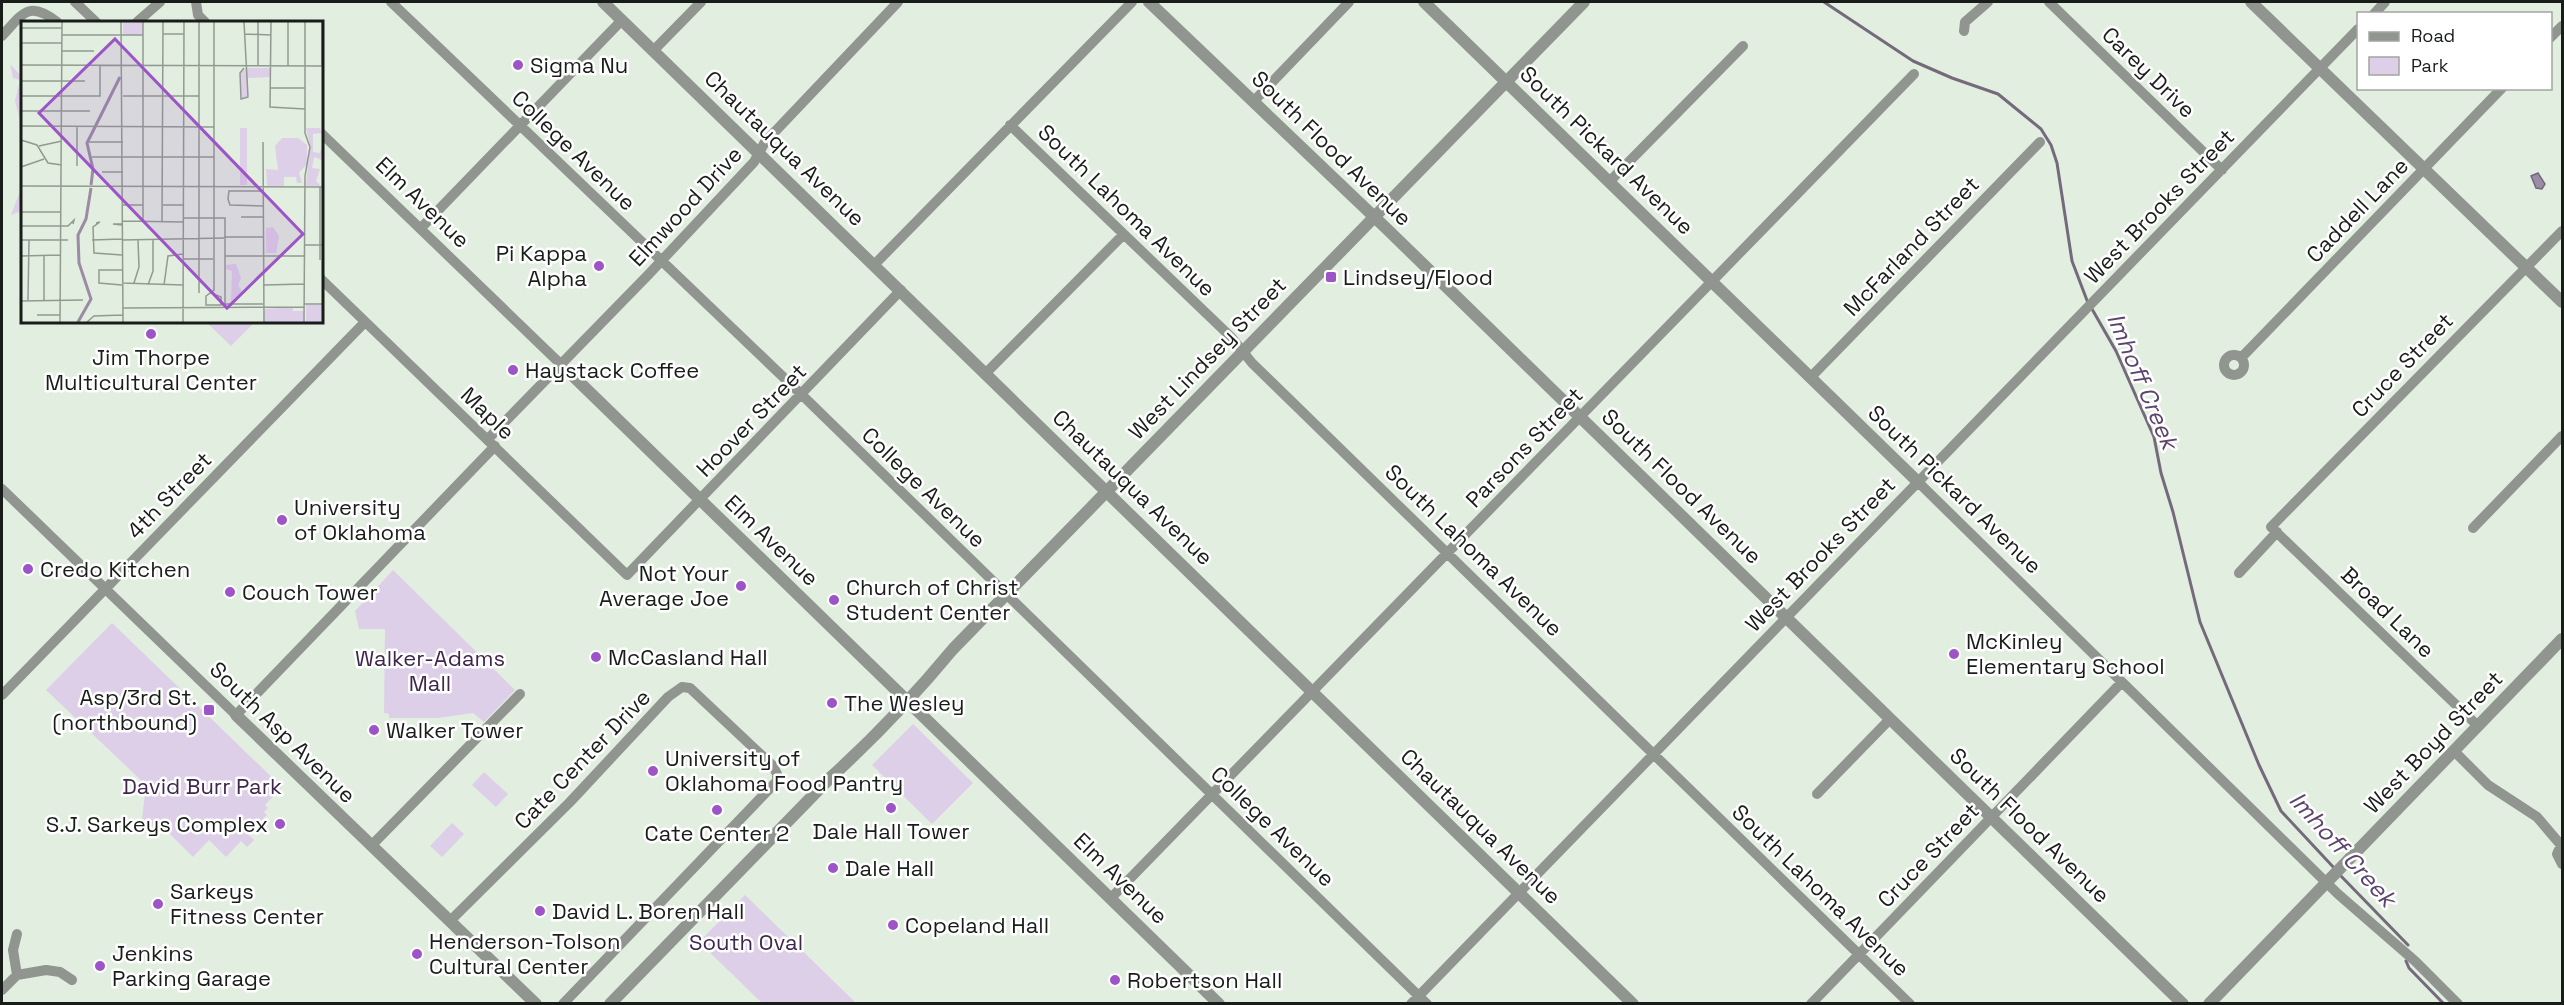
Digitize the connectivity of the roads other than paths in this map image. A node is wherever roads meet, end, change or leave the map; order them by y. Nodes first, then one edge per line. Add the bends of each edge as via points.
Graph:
1 (75, 2) edge
2 (160, 2) edge
3 (196, 2) edge
4 (392, 2) edge
5 (603, 2) edge
6 (701, 2) edge
7 (898, 2) edge
8 (1132, 2) edge
9 (1149, 2) edge
10 (1349, 2) edge
11 (1424, 2) edge
12 (1584, 2) edge
13 (1988, 2) edge
14 (2049, 2) edge
15 (2251, 2) edge
16 (622, 20) junction
17 (56, 21) edge
18 (95, 21) edge
19 (138, 21) edge
20 (204, 21) edge
21 (2357, 30) edge
22 (1964, 31) dead end
23 (2, 36) edge
24 (1743, 46) dead end
25 (654, 50) junction
26 (2320, 68) junction
27 (1914, 74) dead end
28 (1506, 81) junction
29 (2500, 90) edge
30 (1252, 102) junction
31 (1010, 124) junction
32 (520, 125) junction
33 (322, 134) edge
34 (2040, 142) dead end
35 (760, 153) junction
36 (2425, 168) junction
37 (2222, 170) junction
38 (1609, 182) junction
39 (1373, 218) junction
40 (421, 228) junction
41 (2562, 231) edge
42 (1123, 235) junction
43 (661, 261) junction
44 (875, 264) junction
45 (2526, 267) junction
46 (322, 280) edge
47 (1713, 282) junction
48 (901, 290) junction
49 (2562, 302) edge
50 (365, 322) junction
51 (1243, 351) junction
52 (2241, 358) dead end
53 (561, 364) junction
54 (986, 373) junction
55 (573, 376) joint
56 (1810, 378) junction
57 (802, 395) junction
58 (1580, 417) junction
59 (2562, 436) edge
60 (491, 443) junction
61 (1918, 482) junction
62 (2, 489) edge
63 (1107, 490) junction
64 (701, 501) junction
65 (2473, 528) dead end
66 (2274, 530) junction
67 (1449, 553) junction
68 (2239, 573) dead end
69 (627, 575) joint
70 (105, 589) junction
71 (1006, 593) junction
72 (1786, 617) junction
73 (2562, 639) edge
74 (2122, 682) junction
75 (1314, 692) junction
76 (520, 694) dead end
77 (2, 695) edge
78 (909, 701) junction
79 (236, 715) junction
80 (1890, 719) junction
81 (2478, 726) junction
82 (2454, 751) junction
83 (1654, 753) junction
84 (1816, 794) dead end
85 (1213, 795) junction
86 (1992, 818) junction
87 (2561, 843) edge
88 (371, 846) junction
89 (2562, 864) edge
90 (2328, 880) junction
91 (1519, 892) junction
92 (1111, 898) junction
93 (450, 921) junction
94 (17, 934) dead end
95 (1859, 954) junction
96 (17, 975) junction
97 (72, 980) dead end
98 (2, 990) edge
99 (1419, 1001) edge
100 (536, 1004) edge
101 (563, 1004) edge
102 (610, 1004) edge
103 (1219, 1004) edge
104 (1633, 1004) edge
105 (1811, 1004) edge
106 (1910, 1004) edge
107 (2183, 1004) edge
108 (2208, 1004) edge
109 (2458, 1004) edge

1 - 18 street
2 - 19 street
3 - 20 street via 198,15
4 - 32 street, College Avenue
5 - 16 street, Chautauqua Avenue
6 - 25 street
7 - 35 street, Elmwood Drive via 765,142
8 - 31 street
9 - 30 street, South Flood Avenue
10 - 30 street
11 - 28 street, South Pickard Avenue
12 - 28 street, West Lindsey Street
13 - 22 street via 1965,22
14 - 37 street, Carey Drive
15 - 26 street
16 - 25 street, Chautauqua Avenue
16 - 32 street
17 - 23 street via 36,8 23,14
21 - 26 street, West Brooks Street
24 - 38 street
25 - 35 street, Chautauqua Avenue
26 - 36 street
26 - 37 street, West Brooks Street
27 - 47 street, Parsons Street
28 - 38 street, South Pickard Avenue
28 - 39 street, West Lindsey Street
29 - 36 street, Caddell Lane
30 - 39 street, South Flood Avenue
31 - 42 street, South Lahoma Avenue
31 - 44 street
32 - 40 street
32 - 43 street, College Avenue
33 - 40 street, Elm Avenue
34 - 56 street, McFarland Street
35 - 43 street, Elmwood Drive
35 - 44 street, Chautauqua Avenue
36 - 45 street
36 - 52 street, Caddell Lane
37 - 61 street, West Brooks Street
38 - 47 street, South Pickard Avenue
39 - 51 street, West Lindsey Street
39 - 58 street, South Flood Avenue
40 - 53 street, Elm Avenue
41 - 45 street, Cruce Street
42 - 51 street, South Lahoma Avenue
42 - 54 street
43 - 53 street, Elmwood Drive
43 - 57 street, College Avenue
44 - 48 street, Chautauqua Avenue
45 - 49 street
45 - 66 street, Cruce Street
46 - 50 street, Maple
47 - 56 street, South Pickard Avenue
47 - 58 street, Parsons Street
48 - 54 street, Chautauqua Avenue
48 - 57 street, Hoover Street
50 - 60 street, Maple
50 - 70 street, 4th Street
51 - 63 street, West Lindsey Street
51 - 67 street, South Lahoma Avenue
53 - 55 street, Elm Avenue
53 - 60 street, Elmwood Drive
54 - 63 street, Chautauqua Avenue
55 - 64 street, Elm Avenue
56 - 61 street, South Pickard Avenue
57 - 64 street, Hoover Street
57 - 71 street, College Avenue
58 - 67 street, Parsons Street
58 - 72 street, South Flood Avenue
59 - 65 street
60 - 69 street, Maple
60 - 79 street, Elmwood Drive
61 - 72 street, West Brooks Street
61 - 74 street, South Pickard Avenue
62 - 70 street, South Asp Avenue
63 - 71 street, West Lindsey Street
63 - 75 street, Chautauqua Avenue
64 - 69 street, Hoover Street
64 - 78 street, Elm Avenue
66 - 68 street, Cruce Street
66 - 81 street, Broad Lane
67 - 75 street, Parsons Street
67 - 83 street, South Lahoma Avenue
70 - 77 street, 4th Street
70 - 79 street, South Asp Avenue
71 - 78 street, West Lindsey Street
71 - 85 street, College Avenue
72 - 80 street, South Flood Avenue
72 - 83 street, West Brooks Street
73 - 81 street, West Boyd Street
74 - 86 street, Cruce Street
74 - 90 street, South Pickard Avenue
75 - 85 street, Parsons Street
75 - 91 street, Chautauqua Avenue
76 - 88 street
78 - 92 street, Elm Avenue
78 - 102 street, West Lindsey Street
79 - 88 street, South Asp Avenue
80 - 84 street
80 - 86 street, South Flood Avenue
81 - 82 street, West Boyd Street
82 - 87 street via 2488,785 2537,817
82 - 90 street, West Boyd Street
83 - 91 street, West Brooks Street
83 - 95 street, South Lahoma Avenue
85 - 92 street, Parsons Street
85 - 99 street, College Avenue
86 - 95 street, Cruce Street
86 - 107 street, South Flood Avenue
87 - 89 street via 2557,854
88 - 93 street, South Asp Avenue
90 - 108 street, West Boyd Street
90 - 109 street, South Pickard Avenue
91 - 99 street, West Brooks Street
91 - 104 street, Chautauqua Avenue
92 - 103 street, Elm Avenue
93 - 100 street, South Asp Avenue
93 - 101 street, Cate Center Drive via 570,802 668,697 682,687 695,691 773,766 777,781
94 - 96 street via 13,950
95 - 105 street, Cruce Street
95 - 106 street, South Lahoma Avenue
96 - 97 street via 46,970 60,972
96 - 98 street

